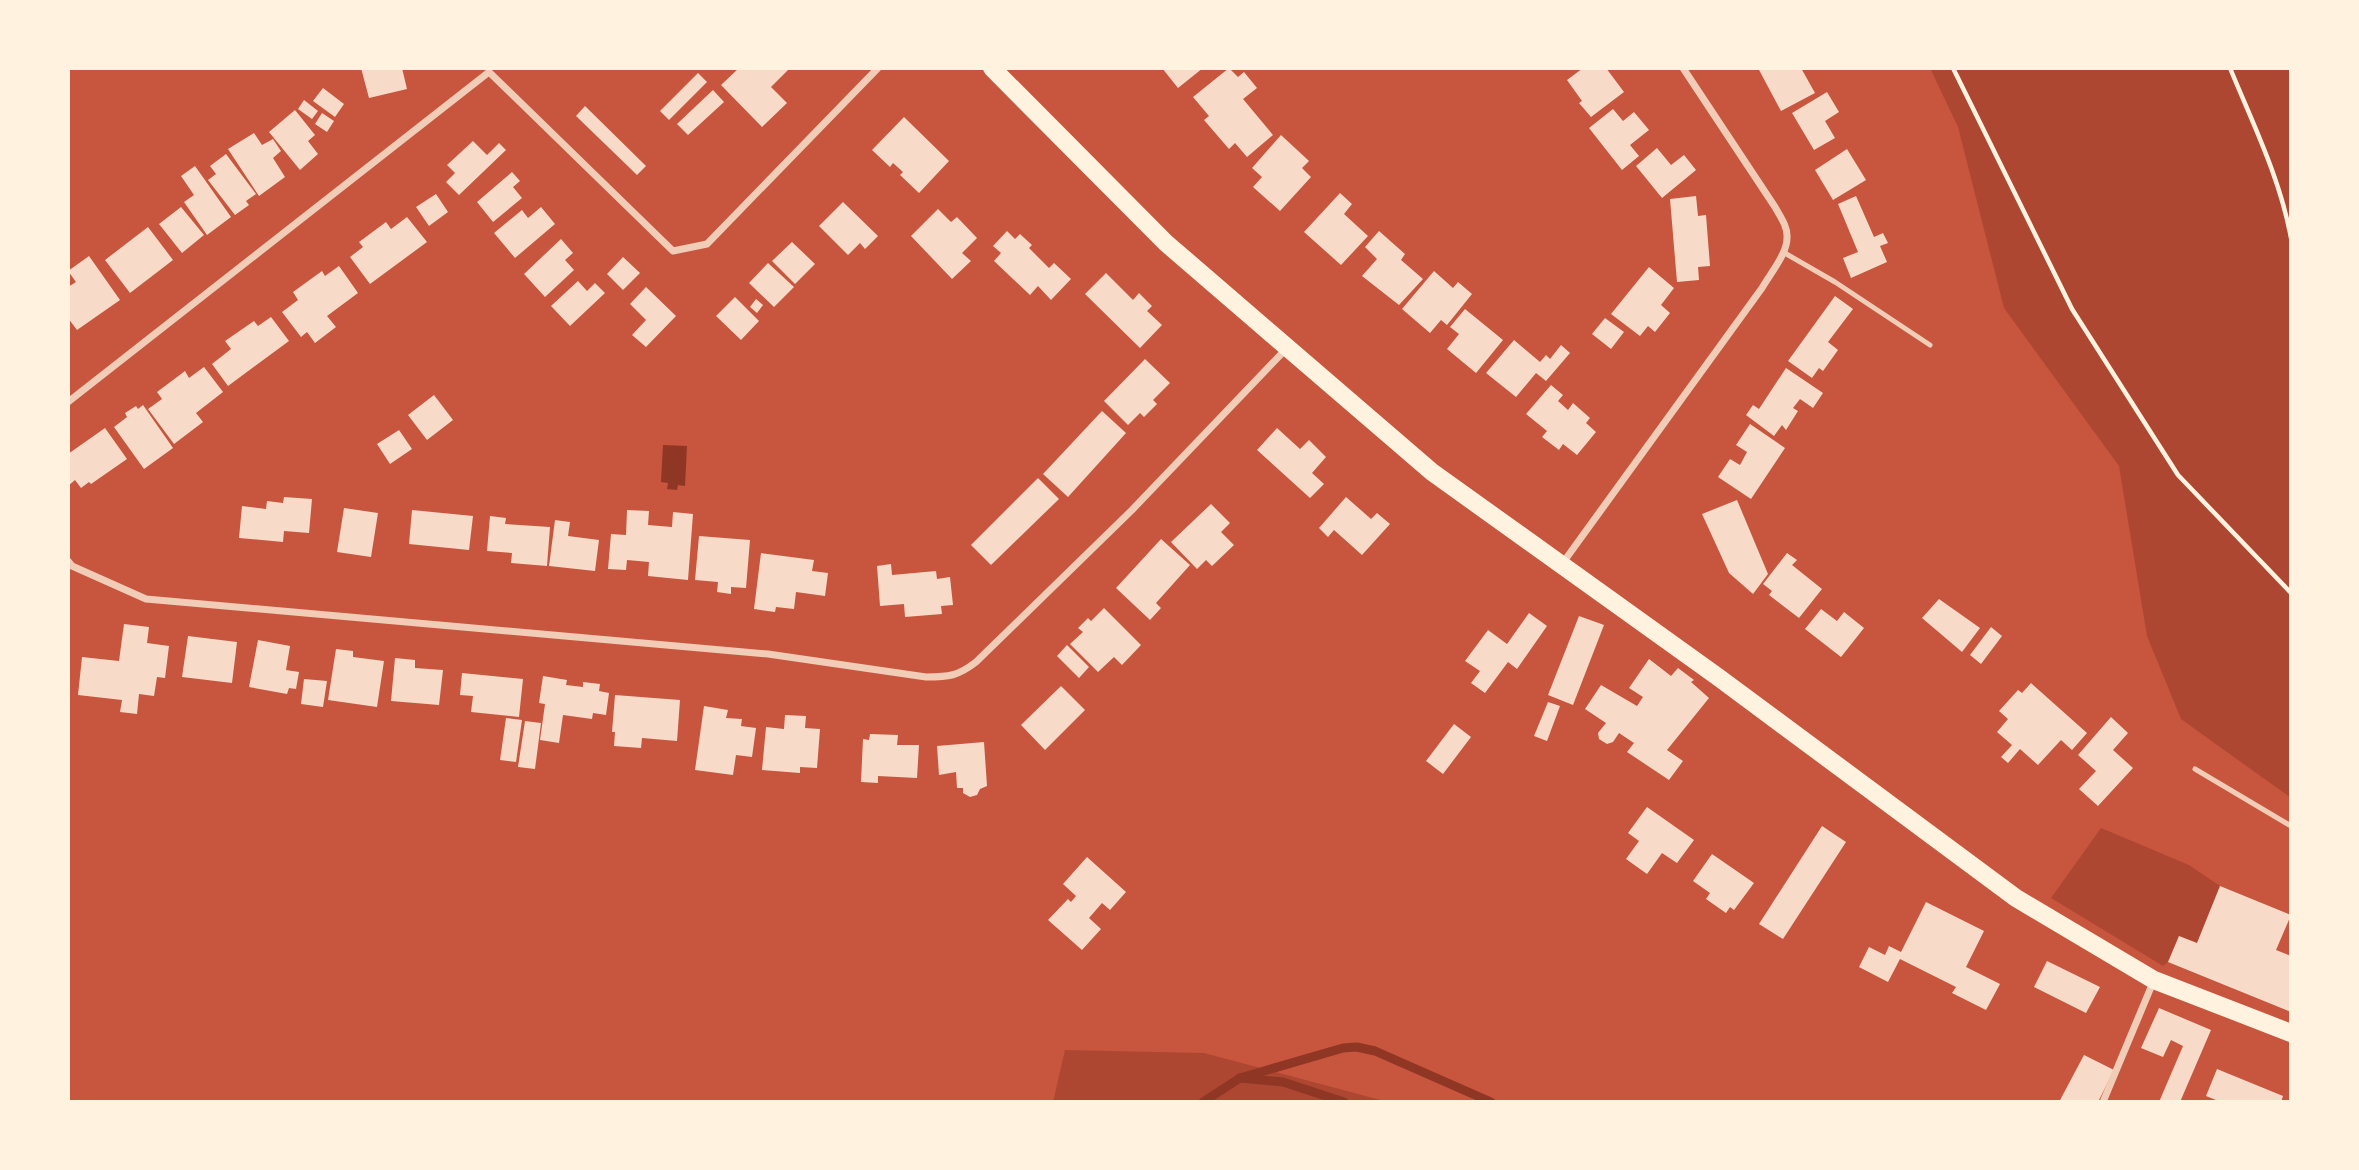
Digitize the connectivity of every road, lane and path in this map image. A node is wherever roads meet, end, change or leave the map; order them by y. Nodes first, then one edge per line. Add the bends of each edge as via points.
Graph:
1 (878, 68) edge
2 (992, 68) edge
3 (1683, 68) edge
4 (1953, 68) edge
5 (2230, 68) edge
6 (487, 70) edge
7 (2291, 238) edge
8 (1783, 252) junction
9 (1930, 345) dead end
10 (1286, 348) junction
11 (68, 402) edge
12 (68, 561) edge
13 (1562, 564) junction
14 (2291, 593) edge
15 (2194, 769) dead end
16 (2291, 825) edge
17 (2154, 980) junction
18 (2291, 1033) edge
19 (2104, 1102) edge

1 - 6 street via 707,244 673,251
2 - 10 main road via 1166,243
3 - 8 street via 1775,206 1785,225
4 - 14 path via 2072,309 2178,475
5 - 7 path via 2275,174
6 - 11 street
8 - 9 lane
8 - 13 street via 1762,288
10 - 12 street via 1112,529 976,662 951,677 768,654 146,599
10 - 13 main road via 1411,455
13 - 17 main road via 2016,898
15 - 16 lane
17 - 18 main road
17 - 19 street

